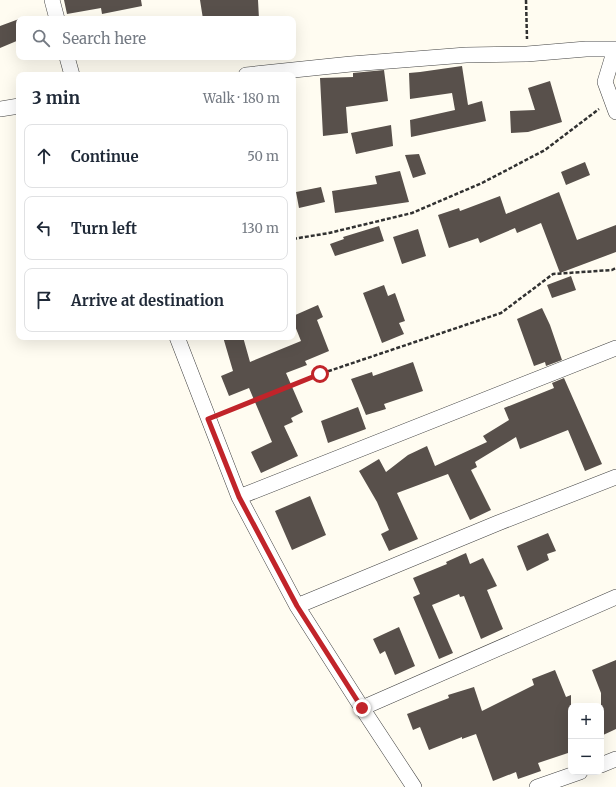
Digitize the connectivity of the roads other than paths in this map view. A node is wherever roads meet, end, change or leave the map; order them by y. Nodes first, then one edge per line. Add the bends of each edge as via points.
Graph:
1 (52, 0) edge
2 (56, 16) edge
3 (616, 49) edge
4 (68, 60) edge
5 (71, 72) edge
6 (275, 72) edge
7 (16, 106) edge
8 (614, 106) edge
9 (0, 109) edge
10 (178, 340) edge
11 (616, 348) edge
12 (616, 477) edge
13 (239, 497) junction
14 (616, 597) edge
15 (297, 606) junction
16 (362, 708) junction
17 (616, 759) edge
18 (604, 763) edge
19 (571, 775) edge
20 (414, 787) edge
21 (537, 787) edge

1 - 2 street
3 - 6 street via 466,55
3 - 8 street via 605,82
4 - 5 street
7 - 9 street
10 - 13 street
11 - 13 street
12 - 15 street via 498,522
13 - 15 street
14 - 16 street
15 - 16 street
16 - 20 street
17 - 18 street
19 - 21 street

